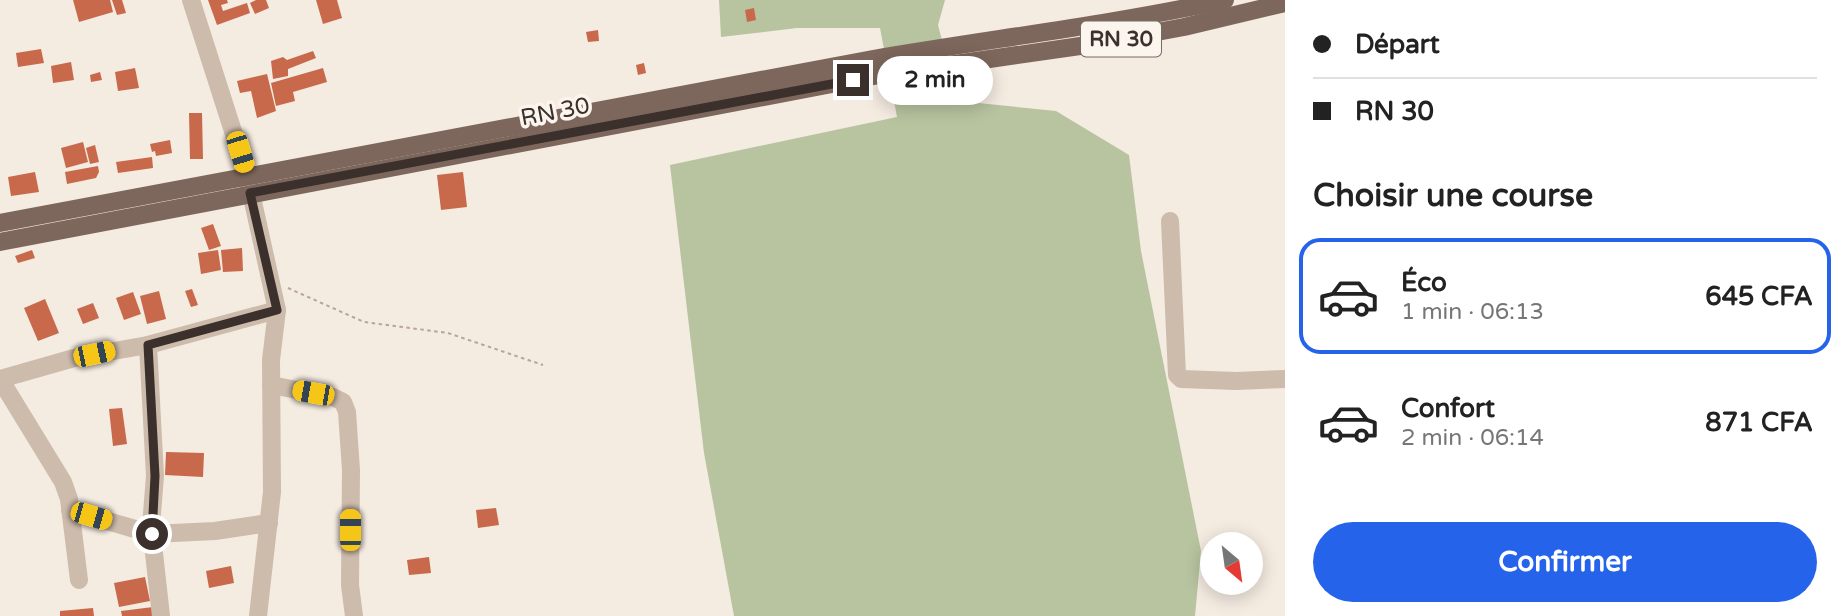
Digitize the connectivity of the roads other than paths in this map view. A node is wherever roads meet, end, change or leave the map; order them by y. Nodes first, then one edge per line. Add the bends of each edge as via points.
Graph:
1 (191, 0) edge
2 (1225, 0) edge
3 (1285, 3) edge
4 (1184, 5) edge
5 (953, 55) junction
6 (878, 67) junction
7 (247, 174) junction
8 (250, 193) junction
9 (1170, 221) dead end
10 (0, 223) edge
11 (0, 242) edge
12 (277, 310) junction
13 (148, 345) junction
14 (0, 379) edge
15 (1285, 379) edge
16 (271, 385) junction
17 (70, 510) junction
18 (269, 523) junction
19 (152, 534) junction
20 (79, 580) dead end
21 (161, 616) edge
22 (258, 616) edge
23 (354, 616) edge

1 - 7 street
2 - 4 main road, RN 30
3 - 5 main road, RN 30 / RN 30 via 1136,36
4 - 5 main road, RN 30
5 - 6 main road, RN 30 / RN 30
6 - 7 main road, RN 30
6 - 8 main road, RN 30 / RN 30
7 - 8 street
7 - 10 main road, RN 30
8 - 11 main road, RN 30 / RN 30
8 - 12 street
9 - 15 street via 1177,375 1181,379
12 - 13 street
12 - 16 street
13 - 14 street via 74,358
13 - 19 street via 155,476
14 - 17 street via 63,482
16 - 18 street
16 - 23 street via 333,397 343,402 347,412
17 - 19 street
17 - 20 street
18 - 19 street
18 - 22 street
19 - 21 street

